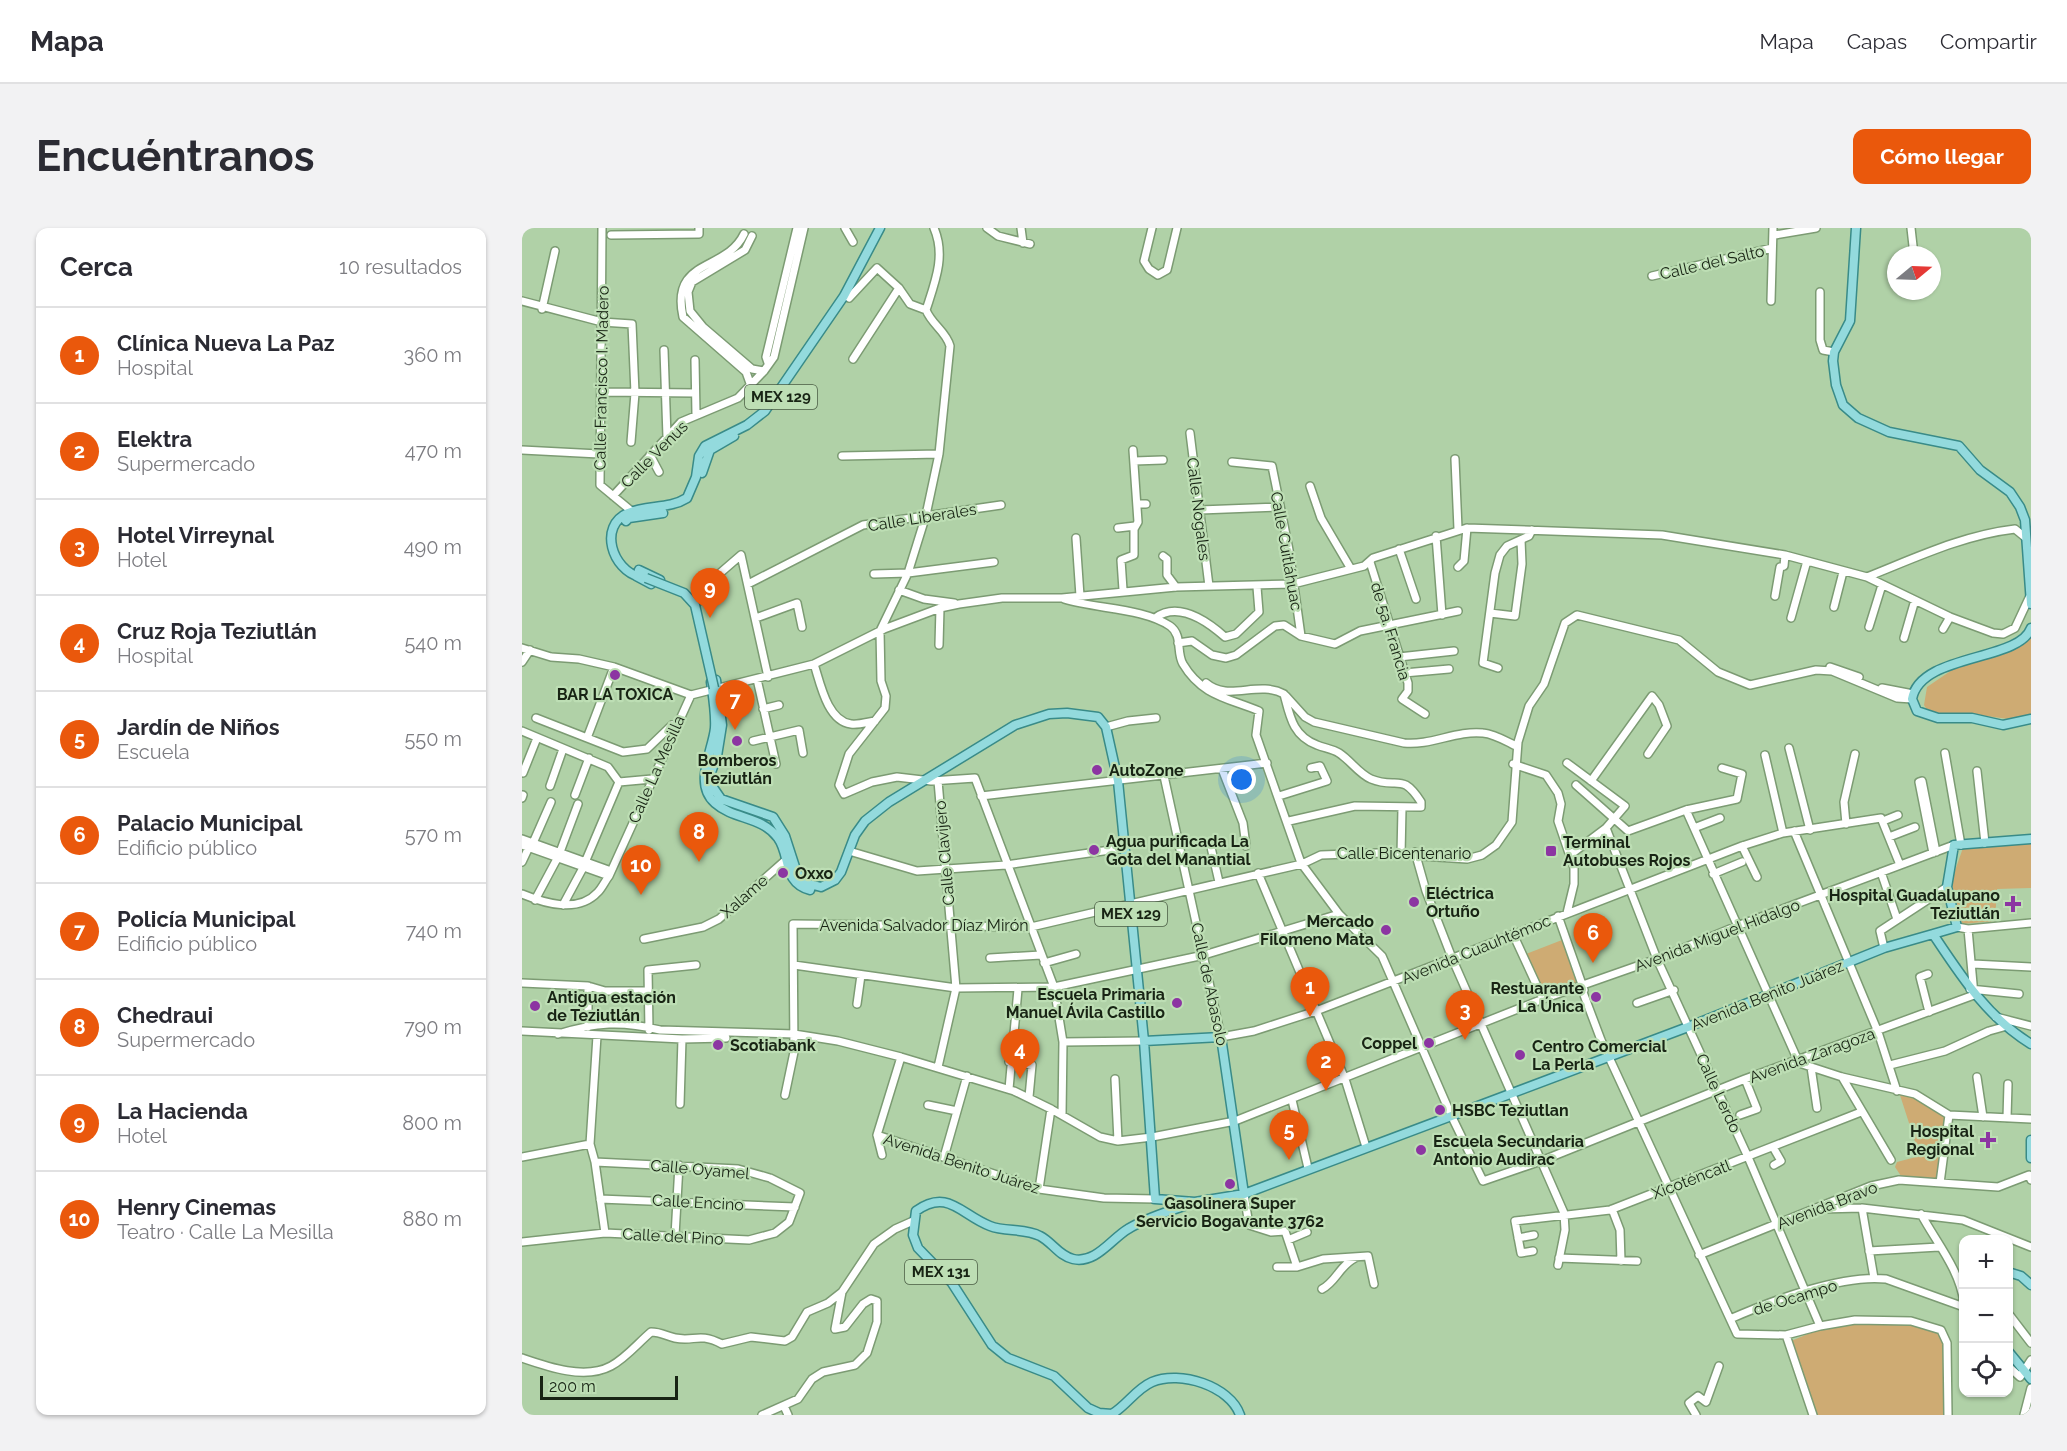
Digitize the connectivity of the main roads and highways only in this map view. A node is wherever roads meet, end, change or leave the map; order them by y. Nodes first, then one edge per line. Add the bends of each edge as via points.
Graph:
1 (880, 228) edge
2 (886, 228) edge
3 (1856, 228) edge
4 (635, 514) junction
5 (2028, 542) edge
6 (637, 573) junction
7 (2030, 601) edge
8 (2031, 628) edge
9 (715, 687) junction
10 (2031, 719) edge
11 (782, 838) junction
12 (2031, 839) edge
13 (1957, 927) joint
14 (1934, 934) junction
15 (1221, 1037) joint
16 (1144, 1041) junction
17 (2031, 1044) edge
18 (2031, 1140) edge
19 (2031, 1158) edge
20 (1244, 1194) junction
21 (1195, 1202) junction
22 (2013, 1274) edge
23 (2031, 1285) edge
24 (2013, 1357) edge
25 (2028, 1376) edge
26 (1240, 1415) edge

1 - 4 main road, MEX 129 via 844,296 765,411 747,425 705,446 687,498
2 - 4 main road, MEX 129 via 849,298 769,413 759,423 710,450 689,502 664,513
3 - 5 main road via 1850,321 1834,352 1839,398 1850,412 1889,432 1959,446 1980,470 2010,492 2025,520
4 - 6 main road via 622,525 617,550
5 - 7 main road
6 - 9 main road via 690,601
6 - 9 main road via 688,591 697,603
6 - 11 main road, bridge via 684,593 695,605 714,688 718,726 706,776 708,788 716,801 761,816 775,826
8 - 10 main road via 2021,641 1940,670 1925,679 1912,697 1917,711 1938,718 1972,718 2003,725
9 - 11 main road via 722,725 710,775 712,786 721,799 773,817
11 - 16 main road, MEX 129 via 796,873 806,883 821,887 835,880 865,821 1015,725 1049,714 1098,717 1108,732 1116,783
12 - 13 main road, Avenida Miguel Hidalgo via 1957,845 1947,885
13 - 14 main road, Avenida Benito Juárez
14 - 17 main road via 1972,991 1996,1017
14 - 20 main road, Avenida Benito Juárez via 1884,948 1688,1027
15 - 16 main road, Avenida Cuauhtémoc
15 - 20 main road, Calle de Abasolo
16 - 21 main road, Avenida Benito Juárez / MEX 129 via 1155,1199
18 - 19 main road
20 - 21 main road, Avenida Benito Juárez
21 - 26 main road, MEX 131 via 1127,1229 1099,1253 1081,1260 1059,1252 1036,1234 990,1226 940,1201 915,1211 913,1235 918,1248 952,1283 992,1345 1008,1358 1054,1376 1088,1408 1112,1414 1143,1388 1167,1379 1185,1380 1222,1392 1234,1401
22 - 23 main road
24 - 25 main road

